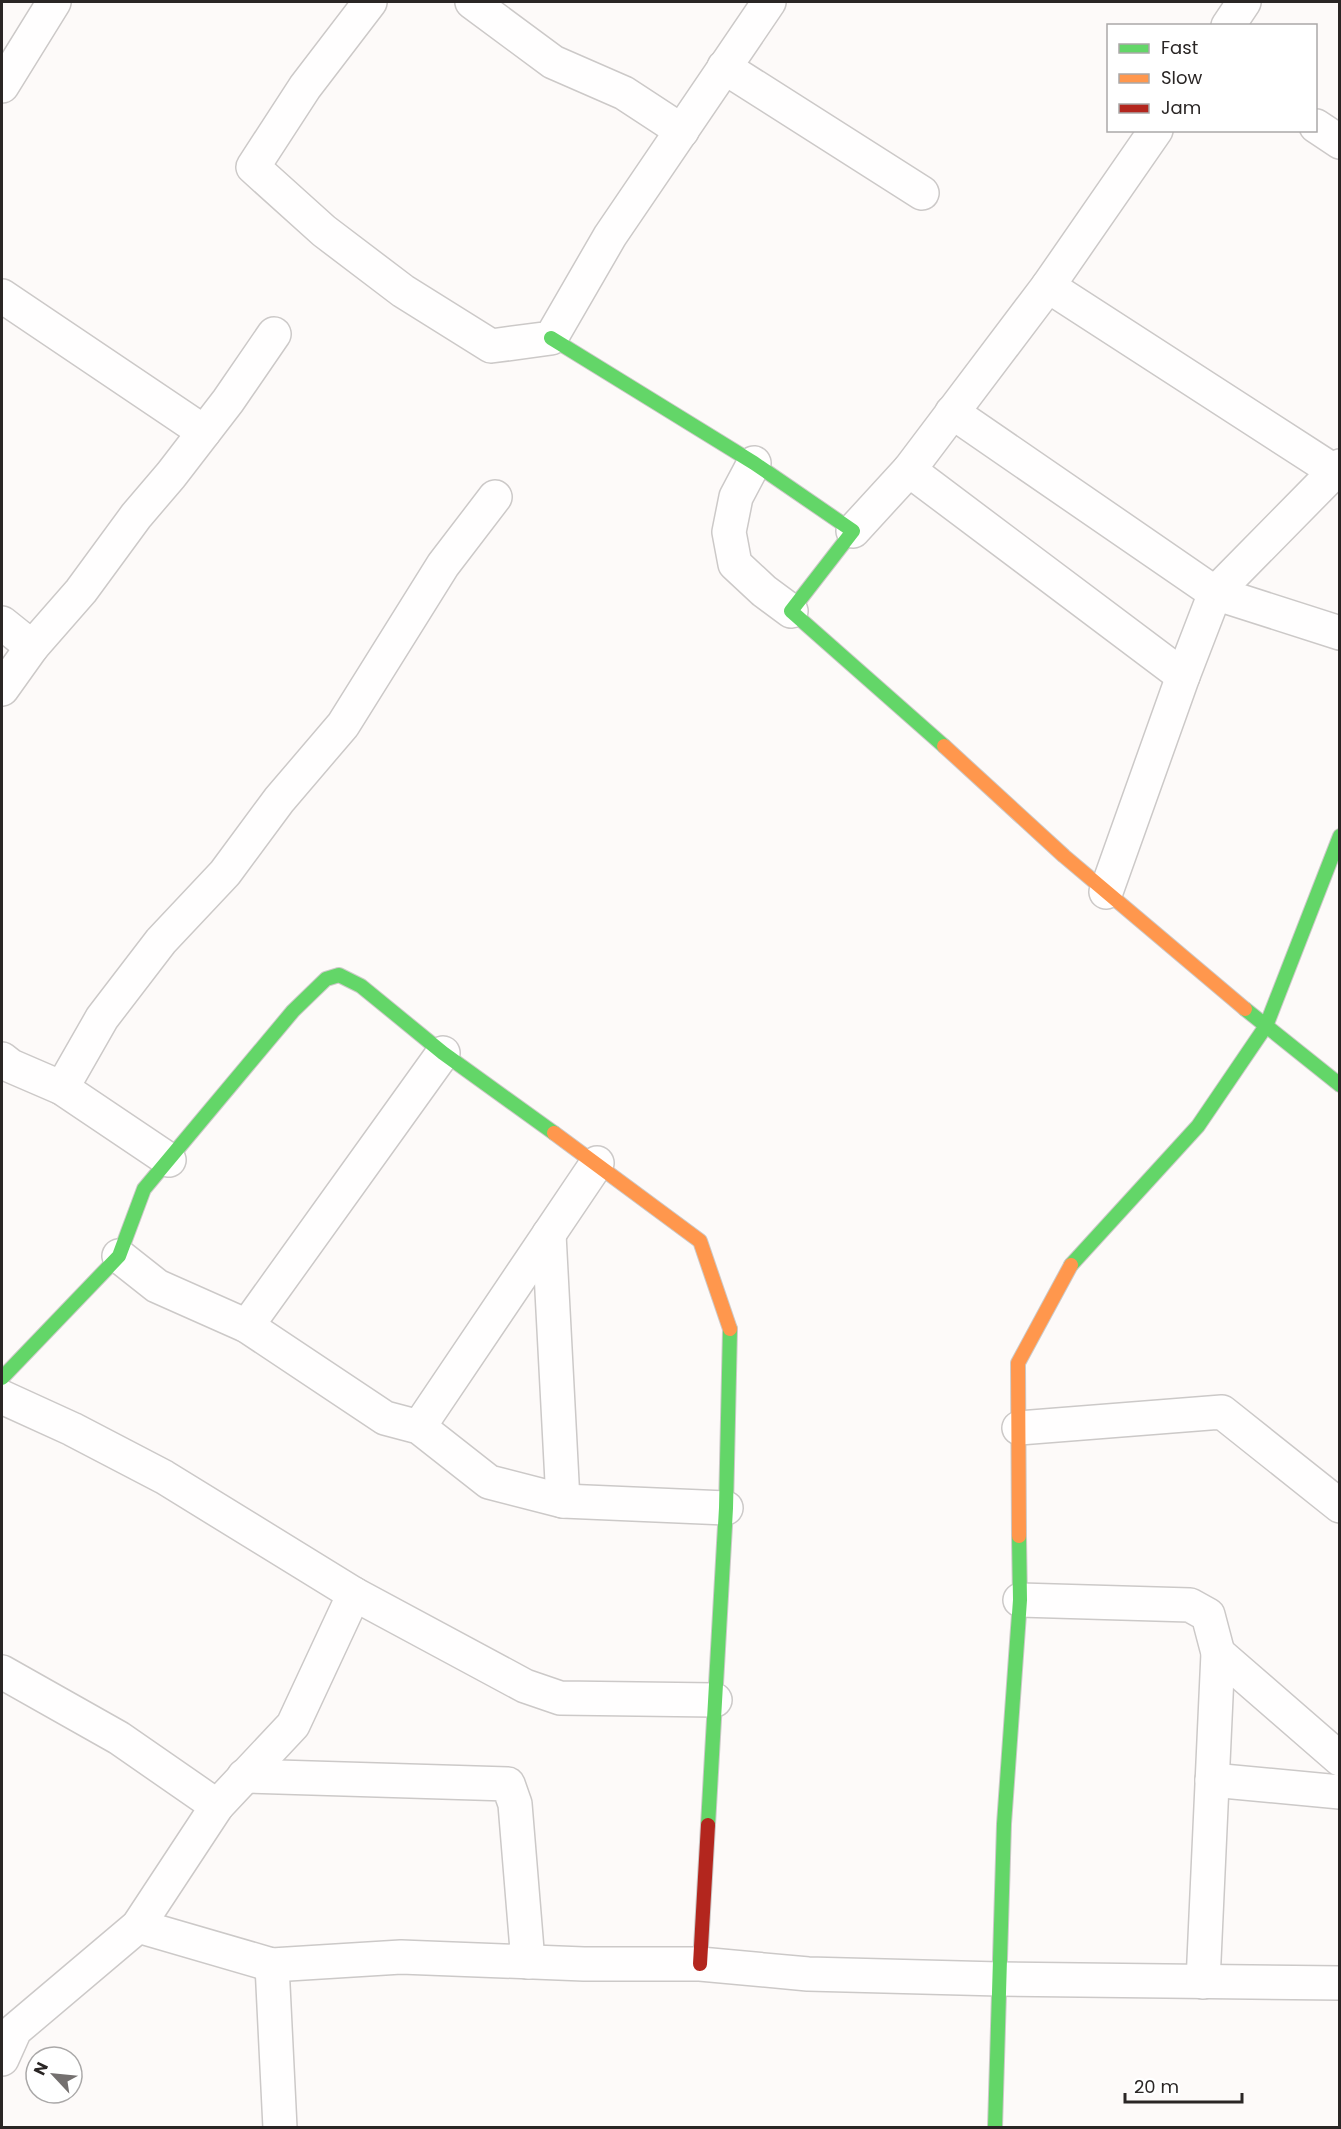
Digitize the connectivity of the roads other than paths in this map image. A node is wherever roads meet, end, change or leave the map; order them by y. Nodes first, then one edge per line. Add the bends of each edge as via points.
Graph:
1 (54, 2) edge
2 (370, 2) edge
3 (472, 2) edge
4 (769, 2) edge
5 (1244, 2) edge
6 (1229, 24) edge
7 (724, 67) junction
8 (2, 86) edge
9 (1317, 127) edge
10 (682, 131) junction
11 (1155, 132) edge
12 (1340, 142) edge
13 (922, 193) dead end
14 (1048, 286) junction
15 (2, 296) edge
16 (274, 334) dead end
17 (551, 338) junction
18 (952, 412) junction
19 (204, 432) junction
20 (754, 463) junction
21 (1337, 469) edge
22 (909, 470) junction
23 (495, 497) dead end
24 (853, 531) junction
25 (1215, 593) junction
26 (790, 611) junction
27 (2, 623) edge
28 (1340, 633) edge
29 (32, 647) junction
30 (1183, 676) junction
31 (2, 689) edge
32 (1340, 836) edge
33 (1106, 892) junction
34 (1266, 1026) junction
35 (443, 1053) junction
36 (2, 1059) edge
37 (1340, 1085) edge
38 (62, 1088) junction
39 (169, 1160) junction
40 (597, 1163) junction
41 (549, 1234) junction
42 (119, 1256) junction
43 (247, 1326) junction
44 (2, 1378) edge
45 (2, 1397) edge
46 (419, 1427) junction
47 (1019, 1428) junction
48 (563, 1501) junction
49 (1340, 1506) edge
50 (726, 1508) junction
51 (354, 1594) junction
52 (1020, 1600) junction
53 (1218, 1653) junction
54 (2, 1672) edge
55 (715, 1700) junction
56 (1340, 1759) edge
57 (244, 1776) junction
58 (1212, 1780) junction
59 (1340, 1792) edge
60 (217, 1806) junction
61 (138, 1926) junction
62 (528, 1962) junction
63 (272, 1965) junction
64 (700, 1965) junction
65 (999, 1979) junction
66 (1203, 1982) junction
67 (1340, 1983) edge
68 (8, 2027) edge
69 (2, 2059) edge
70 (280, 2127) edge
71 (995, 2127) edge

1 - 8 street
2 - 17 street via 305,87 253,167 324,231 395,284 491,346
3 - 10 street via 553,62 624,93
4 - 7 street
5 - 6 street
7 - 10 street
7 - 13 street
9 - 12 street
10 - 17 street via 610,236
11 - 14 street
14 - 18 street
14 - 21 street
15 - 19 street
16 - 19 street
17 - 20 street
18 - 22 street
18 - 25 street
19 - 29 street via 81,591
20 - 24 street
20 - 26 street via 736,497 729,532 735,564
21 - 25 street
22 - 24 street
22 - 30 street
23 - 38 street via 443,565 343,725 279,800 225,873 161,941 102,1018
24 - 26 street
25 - 28 street
25 - 30 street
26 - 33 street
27 - 29 street
29 - 31 street
30 - 33 street
32 - 34 street
33 - 34 street
34 - 37 street
34 - 47 street via 1198,1126 1072,1262 1018,1363
35 - 39 street via 361,986 339,975 326,979 293,1011
35 - 40 street
35 - 43 street
36 - 38 street
38 - 39 street
39 - 42 street via 144,1189
40 - 41 street
40 - 50 street via 700,1241 730,1329
41 - 46 street
41 - 48 street
42 - 43 street via 157,1286
42 - 44 street
43 - 46 street via 385,1418
45 - 51 street via 164,1477
46 - 48 street via 489,1482
47 - 49 street via 1222,1412
47 - 52 street
48 - 50 street
50 - 55 street
51 - 55 street via 525,1686 560,1698
51 - 57 street via 293,1725
52 - 53 street via 1190,1605 1208,1615
52 - 65 street via 1004,1824
53 - 56 street
53 - 58 street
54 - 60 street via 118,1738
55 - 64 street
57 - 60 street
57 - 62 street via 508,1784 515,1804
58 - 59 street
58 - 66 street
60 - 61 street
61 - 63 street
61 - 68 street
62 - 63 street via 400,1957
62 - 64 street
63 - 70 street
64 - 65 street via 808,1974
65 - 66 street
65 - 71 street
66 - 67 street
68 - 69 street

